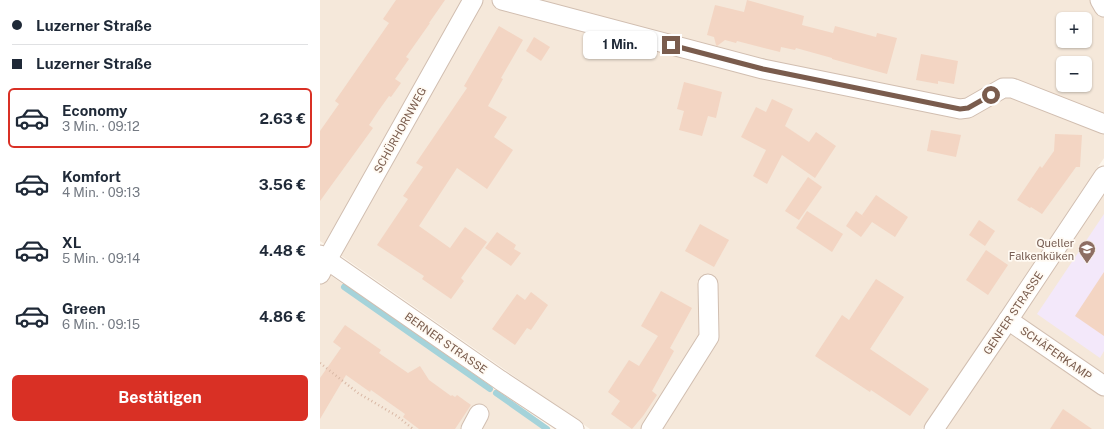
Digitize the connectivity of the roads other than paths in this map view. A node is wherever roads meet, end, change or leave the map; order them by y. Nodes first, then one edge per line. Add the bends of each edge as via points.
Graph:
1 (473, 0) edge
2 (502, 0) edge
3 (1100, 0) edge
4 (1104, 7) edge
5 (1104, 124) edge
6 (1104, 176) edge
7 (322, 263) edge
8 (708, 284) dead end
9 (1008, 320) junction
10 (1104, 386) edge
11 (574, 429) edge
12 (651, 429) edge
13 (934, 429) edge

1 - 7 street, SCHÜRHORNWEG
2 - 5 street via 763,69 960,109 968,108 1003,88 1012,88
3 - 4 street
6 - 9 street, GENFER STRASSE
7 - 11 street, BERNER STRASSE
8 - 12 street via 709,337
9 - 10 street, SCHÄFERKAMP
9 - 13 street, GENFER STRASSE

